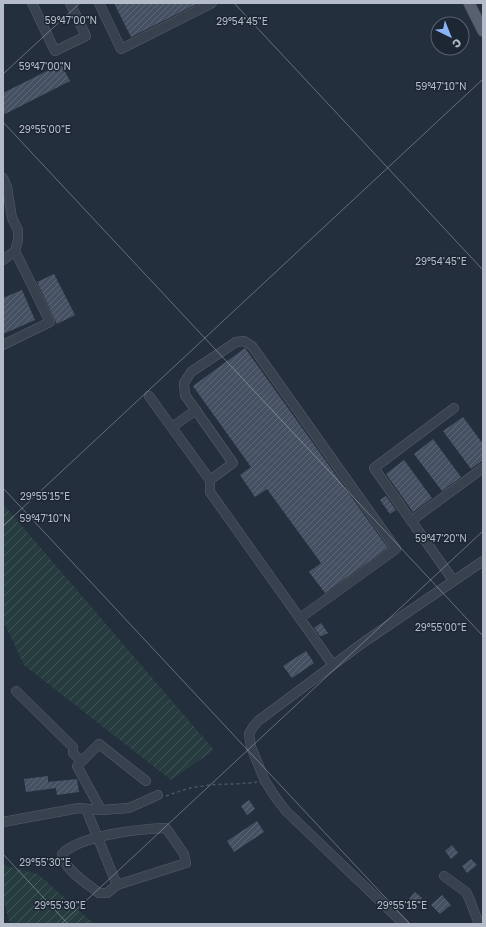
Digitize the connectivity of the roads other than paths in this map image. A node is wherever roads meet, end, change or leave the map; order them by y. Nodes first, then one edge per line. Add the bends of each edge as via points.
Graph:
1 (32, 3) edge
2 (70, 3) edge
3 (99, 3) edge
4 (212, 3) edge
5 (469, 3) edge
6 (483, 30) edge
7 (3, 178) edge
8 (15, 250) junction
9 (3, 260) edge
10 (3, 345) edge
11 (149, 396) dead end
12 (454, 408) dead end
13 (196, 410) junction
14 (172, 427) junction
15 (483, 468) edge
16 (210, 480) junction
17 (411, 521) junction
18 (483, 561) edge
19 (453, 580) junction
20 (300, 618) junction
21 (333, 665) junction
22 (16, 691) dead end
23 (81, 761) junction
24 (146, 781) dead end
25 (158, 795) road end
26 (83, 808) junction
27 (101, 810) junction
28 (3, 822) edge
29 (98, 837) junction
30 (444, 876) dead end
31 (117, 885) junction
32 (404, 924) edge
33 (479, 924) edge

1 - 2 street via 55,51 86,36
3 - 4 street via 121,49
5 - 6 main road
7 - 8 street via 8,187 12,218 18,230
8 - 9 street
8 - 10 street via 50,322
11 - 14 street
12 - 17 street via 374,468
13 - 14 street
13 - 16 street via 233,463
13 - 20 street via 185,395 184,383 187,377 236,342 248,343 396,549
14 - 16 street
15 - 17 street
16 - 20 street via 210,492
17 - 19 street
18 - 19 street
19 - 21 street
20 - 21 street
21 - 32 street via 258,721 249,734 249,740 264,781 286,811
22 - 23 street via 73,747 73,753
23 - 24 street via 98,744
23 - 27 street via 78,766
25 - 27 street via 129,808
26 - 27 street
26 - 28 street
26 - 29 street
29 - 31 street
29 - 31 street via 68,848 62,854 62,859 99,893 106,893
29 - 31 street via 143,829 166,828 184,854 186,863
30 - 33 street via 466,892

